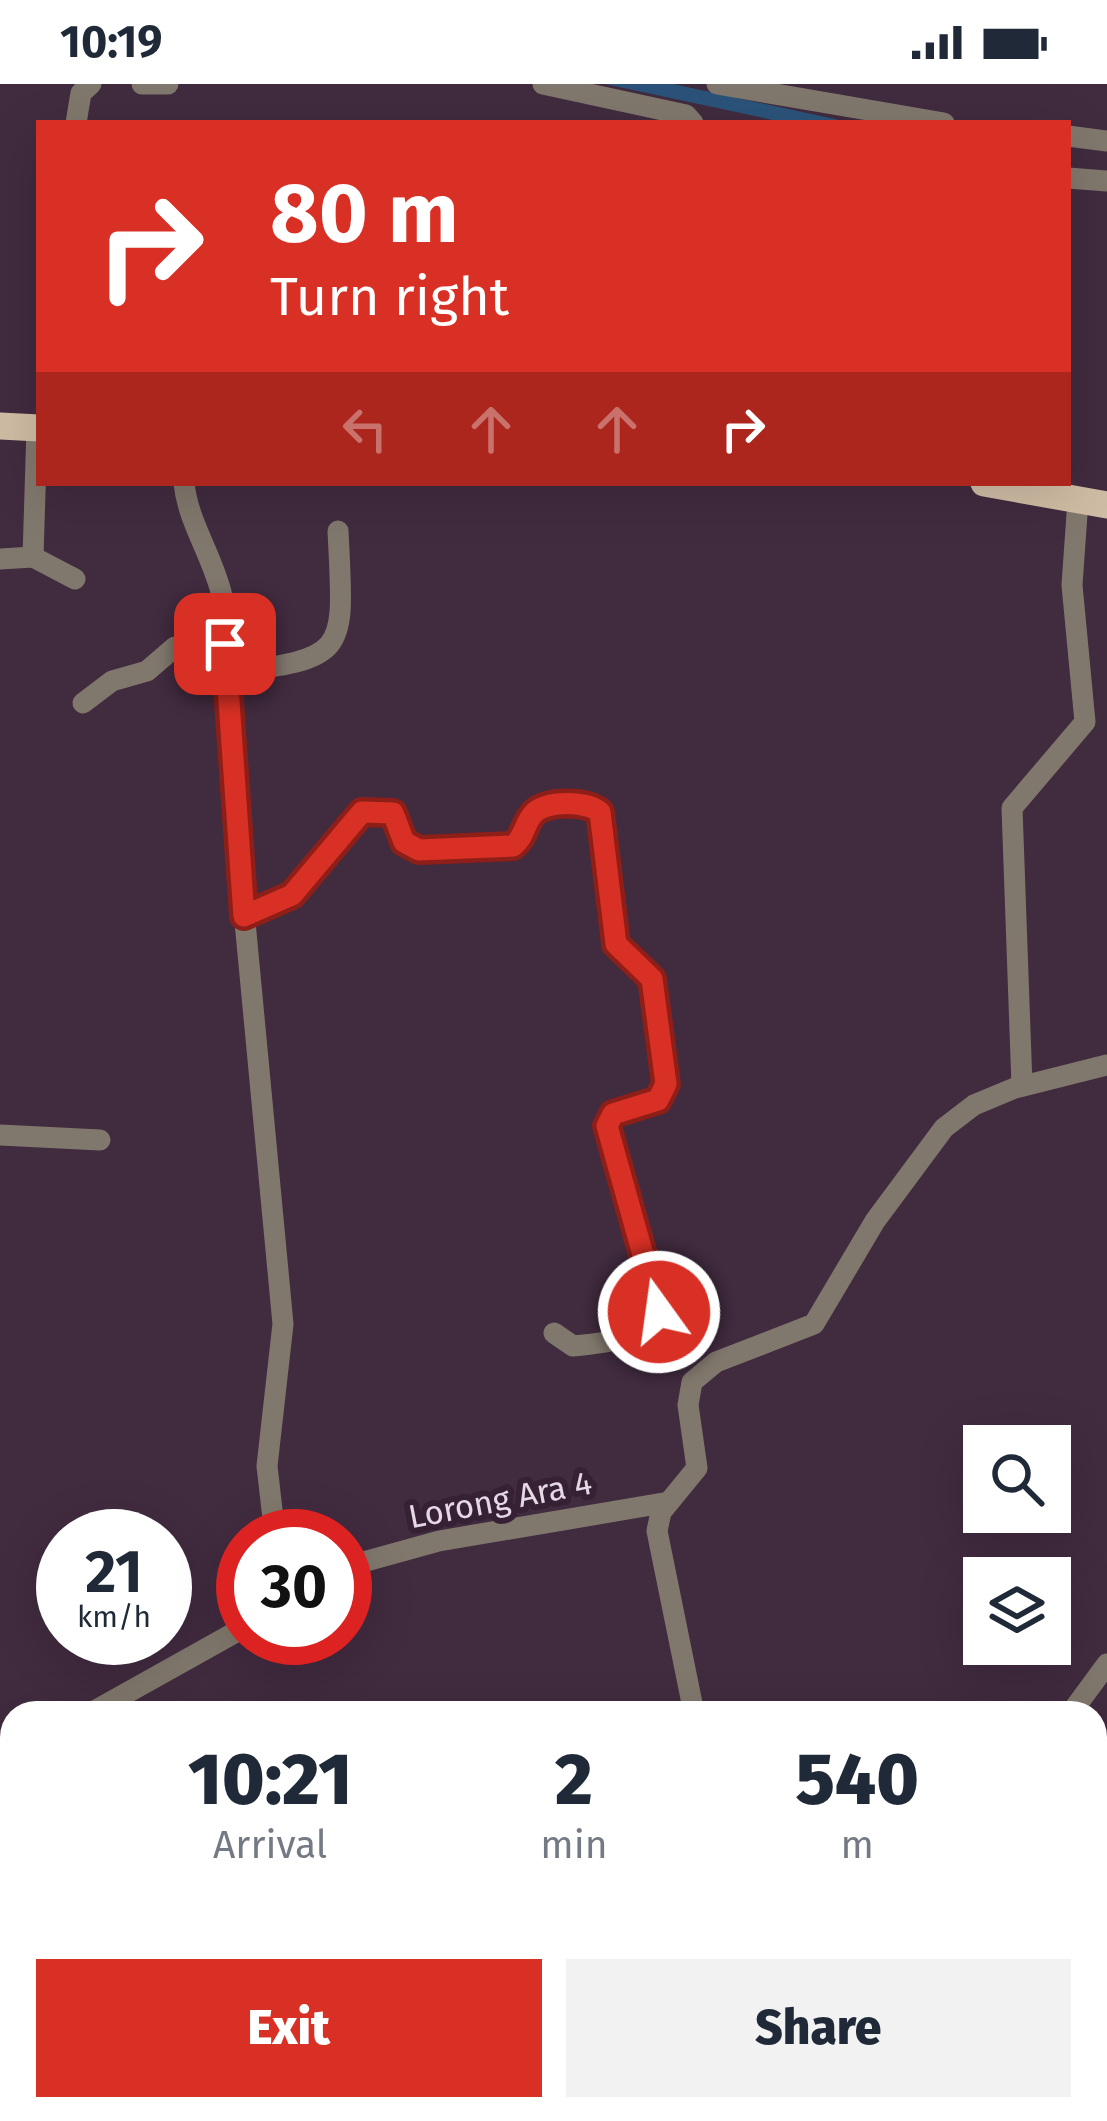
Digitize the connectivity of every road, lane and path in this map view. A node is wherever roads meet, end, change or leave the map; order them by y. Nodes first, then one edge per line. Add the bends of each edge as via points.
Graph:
1 (91, 84) edge
2 (142, 84) edge
3 (168, 84) edge
4 (543, 84) edge
5 (716, 84) edge
6 (76, 120) edge
7 (690, 120) edge
8 (916, 120) edge
9 (1071, 136) edge
10 (1107, 141) edge
11 (1071, 178) edge
12 (1107, 181) edge
13 (0, 426) edge
14 (36, 428) edge
15 (36, 480) edge
16 (185, 486) edge
17 (1001, 486) edge
18 (1078, 500) junction
19 (1107, 505) edge
20 (338, 531) dead end
21 (33, 557) junction
22 (0, 559) edge
23 (75, 579) dead end
24 (225, 644) junction
25 (227, 673) junction
26 (83, 703) dead end
27 (244, 916) junction
28 (1107, 1065) edge
29 (1022, 1086) junction
30 (0, 1135) edge
31 (100, 1140) dead end
32 (554, 1333) dead end
33 (669, 1502) junction
34 (272, 1509) edge
35 (372, 1560) edge
36 (216, 1643) edge
37 (1107, 1664) edge
38 (112, 1701) edge
39 (692, 1701) edge
40 (1079, 1701) edge

1 - 6 street
2 - 3 street
4 - 7 street
5 - 8 street
9 - 10 street
11 - 12 street
13 - 14 main road
15 - 21 street
16 - 24 street via 214,561
17 - 18 main road
18 - 19 main road
18 - 29 street via 1072,586 1085,722 1012,804
20 - 25 street via 338,630 326,650 303,664
21 - 22 street
21 - 23 street
24 - 25 street
24 - 26 street via 180,645
25 - 27 street
27 - 32 street via 292,895 362,812 393,813 404,842 419,850 513,846 544,808 584,804 600,812 616,944 652,979 666,1084 658,1100 613,1114 607,1126 660,1307 623,1340 573,1346
27 - 34 street via 283,1324 267,1466
28 - 29 street
29 - 33 street via 974,1105 944,1128 875,1221 814,1324 716,1362 692,1382 697,1468
30 - 31 street
33 - 35 street, Lorong Ara 4
33 - 39 street via 657,1531
36 - 38 street
37 - 40 street

